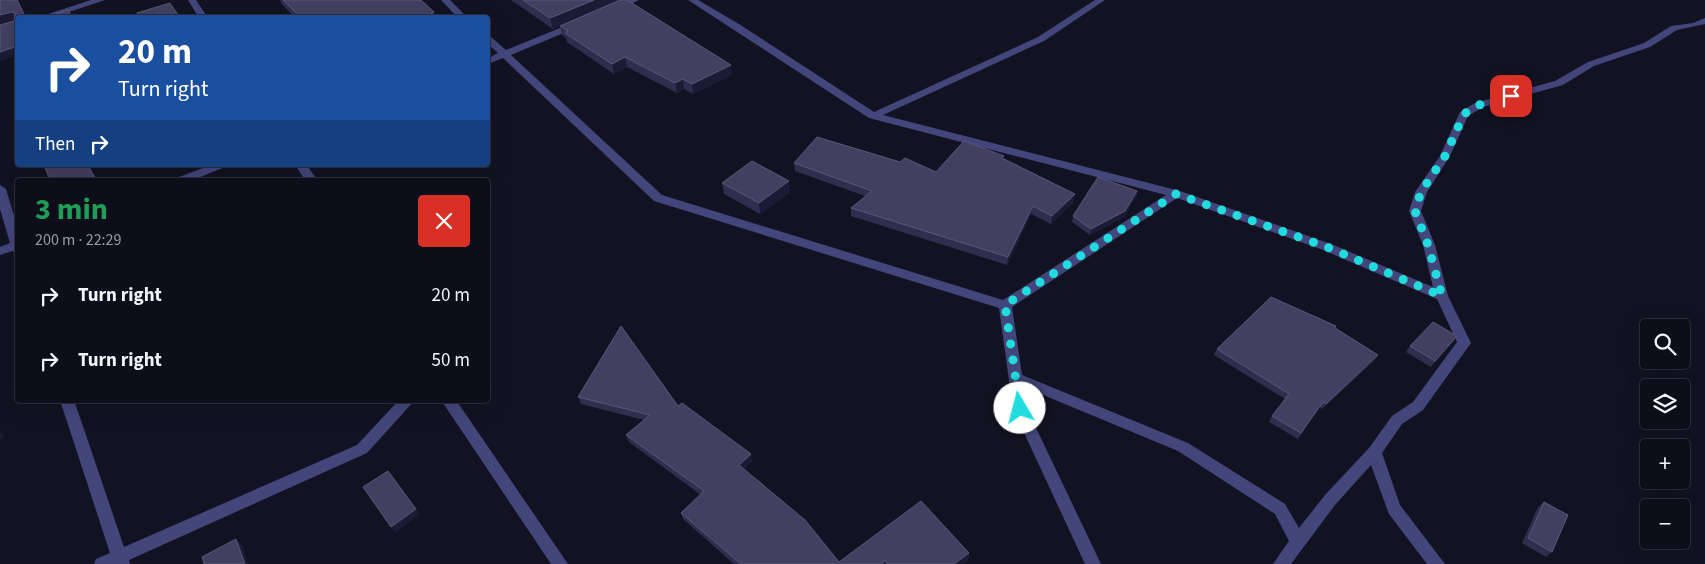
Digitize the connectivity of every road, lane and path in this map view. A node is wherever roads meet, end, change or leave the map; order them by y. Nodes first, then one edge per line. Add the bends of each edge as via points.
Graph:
1 (101, 0) edge
2 (192, 0) edge
3 (445, 0) edge
4 (635, 0) edge
5 (692, 0) edge
6 (1101, 0) edge
7 (609, 11) edge
8 (50, 15) edge
9 (202, 15) edge
10 (461, 15) edge
11 (1705, 21) edge
12 (582, 22) edge
13 (490, 41) edge
14 (504, 54) junction
15 (490, 60) edge
16 (873, 116) junction
17 (216, 167) edge
18 (302, 167) edge
19 (188, 178) edge
20 (309, 178) edge
21 (0, 189) edge
22 (1176, 194) junction
23 (15, 240) edge
24 (15, 247) edge
25 (0, 251) edge
26 (1442, 296) junction
27 (1005, 305) junction
28 (1016, 378) junction
29 (68, 403) edge
30 (405, 403) edge
31 (450, 403) edge
32 (1374, 452) junction
33 (1298, 541) junction
34 (121, 559) edge
35 (102, 564) edge
36 (560, 564) edge
37 (1093, 564) edge
38 (1280, 564) edge
39 (1436, 564) edge

1 - 8 street
2 - 9 street
3 - 10 street
4 - 7 street
5 - 16 street
6 - 16 street via 1041,39
11 - 26 street via 1674,28 1647,45 1591,64 1559,83 1479,105 1464,114 1445,156 1421,192 1415,211
12 - 14 street
13 - 14 street
14 - 15 street
14 - 27 street via 658,198
16 - 22 street
17 - 19 street
18 - 20 street
21 - 23 street
22 - 26 street via 1327,247
22 - 27 street
24 - 25 street
26 - 32 street via 1464,343 1418,406 1398,420
27 - 28 street
28 - 33 street via 1183,448 1280,509
28 - 37 street via 1020,408
29 - 34 street
30 - 34 street via 362,449
31 - 36 street
32 - 33 street
32 - 39 street via 1394,509
33 - 38 street
34 - 35 street

